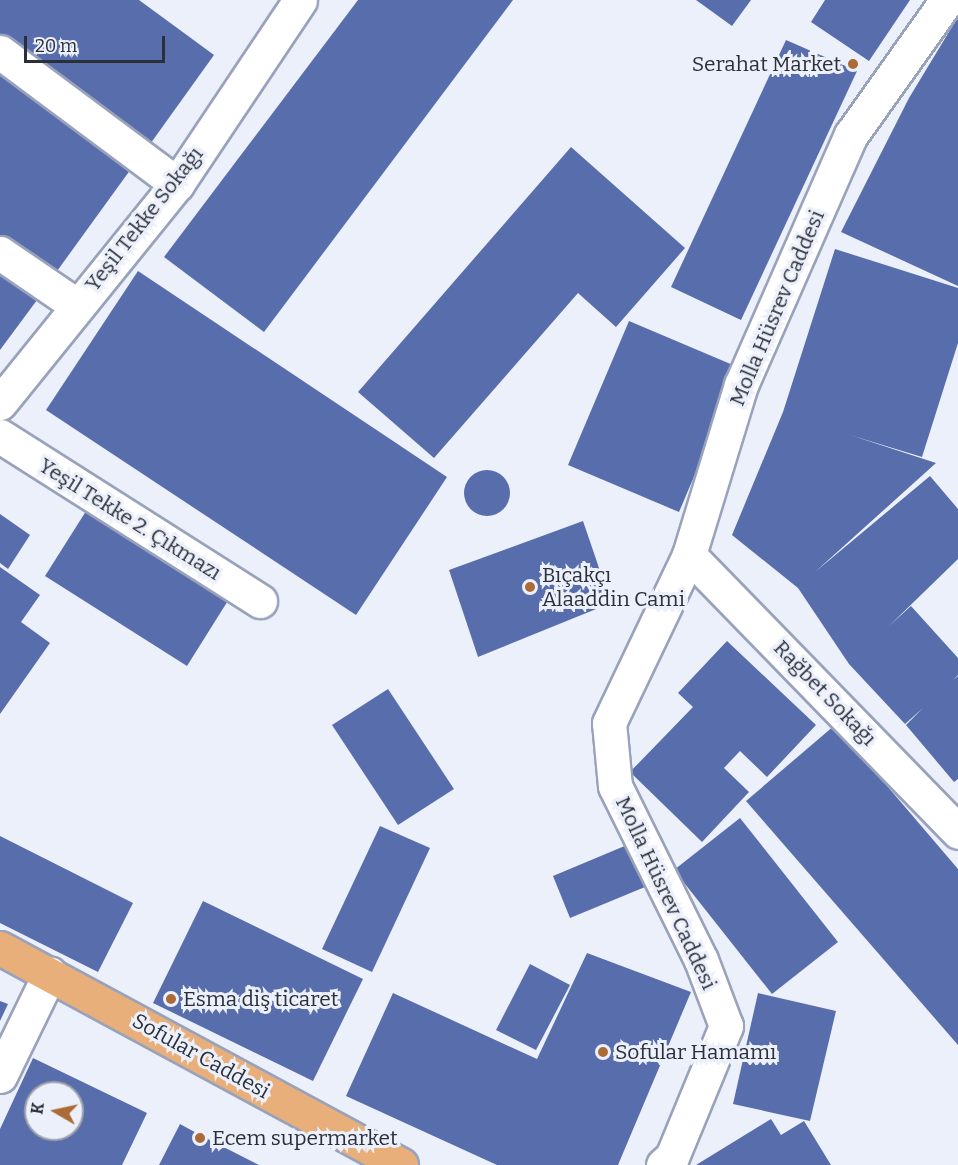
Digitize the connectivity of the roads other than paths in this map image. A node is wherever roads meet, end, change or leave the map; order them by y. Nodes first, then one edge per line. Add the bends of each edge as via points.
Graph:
1 (300, 0) edge
2 (948, 0) edge
3 (0, 52) edge
4 (177, 184) junction
5 (0, 253) edge
6 (76, 305) junction
7 (0, 403) edge
8 (0, 436) edge
9 (689, 555) junction
10 (260, 601) dead end
11 (953, 815) edge
12 (0, 948) edge
13 (50, 973) junction
14 (0, 1076) edge
15 (401, 1165) edge
16 (663, 1165) edge

1 - 4 street, Yeşil Tekke Sokağı
2 - 9 street, Molla Hüsrev Caddesi via 851,135 741,385
3 - 4 street
4 - 6 street, Yeşil Tekke Sokağı
5 - 6 street
6 - 7 street, Yeşil Tekke Sokağı
8 - 10 street, Yeşil Tekke 2. Çıkmazı
9 - 11 street, Rağbet Sokağı
9 - 16 street, Molla Hüsrev Caddesi via 609,723 615,786 701,960 726,1026 672,1157
12 - 13 main road, Sofular Caddesi
13 - 14 street
13 - 15 main road, Sofular Caddesi

